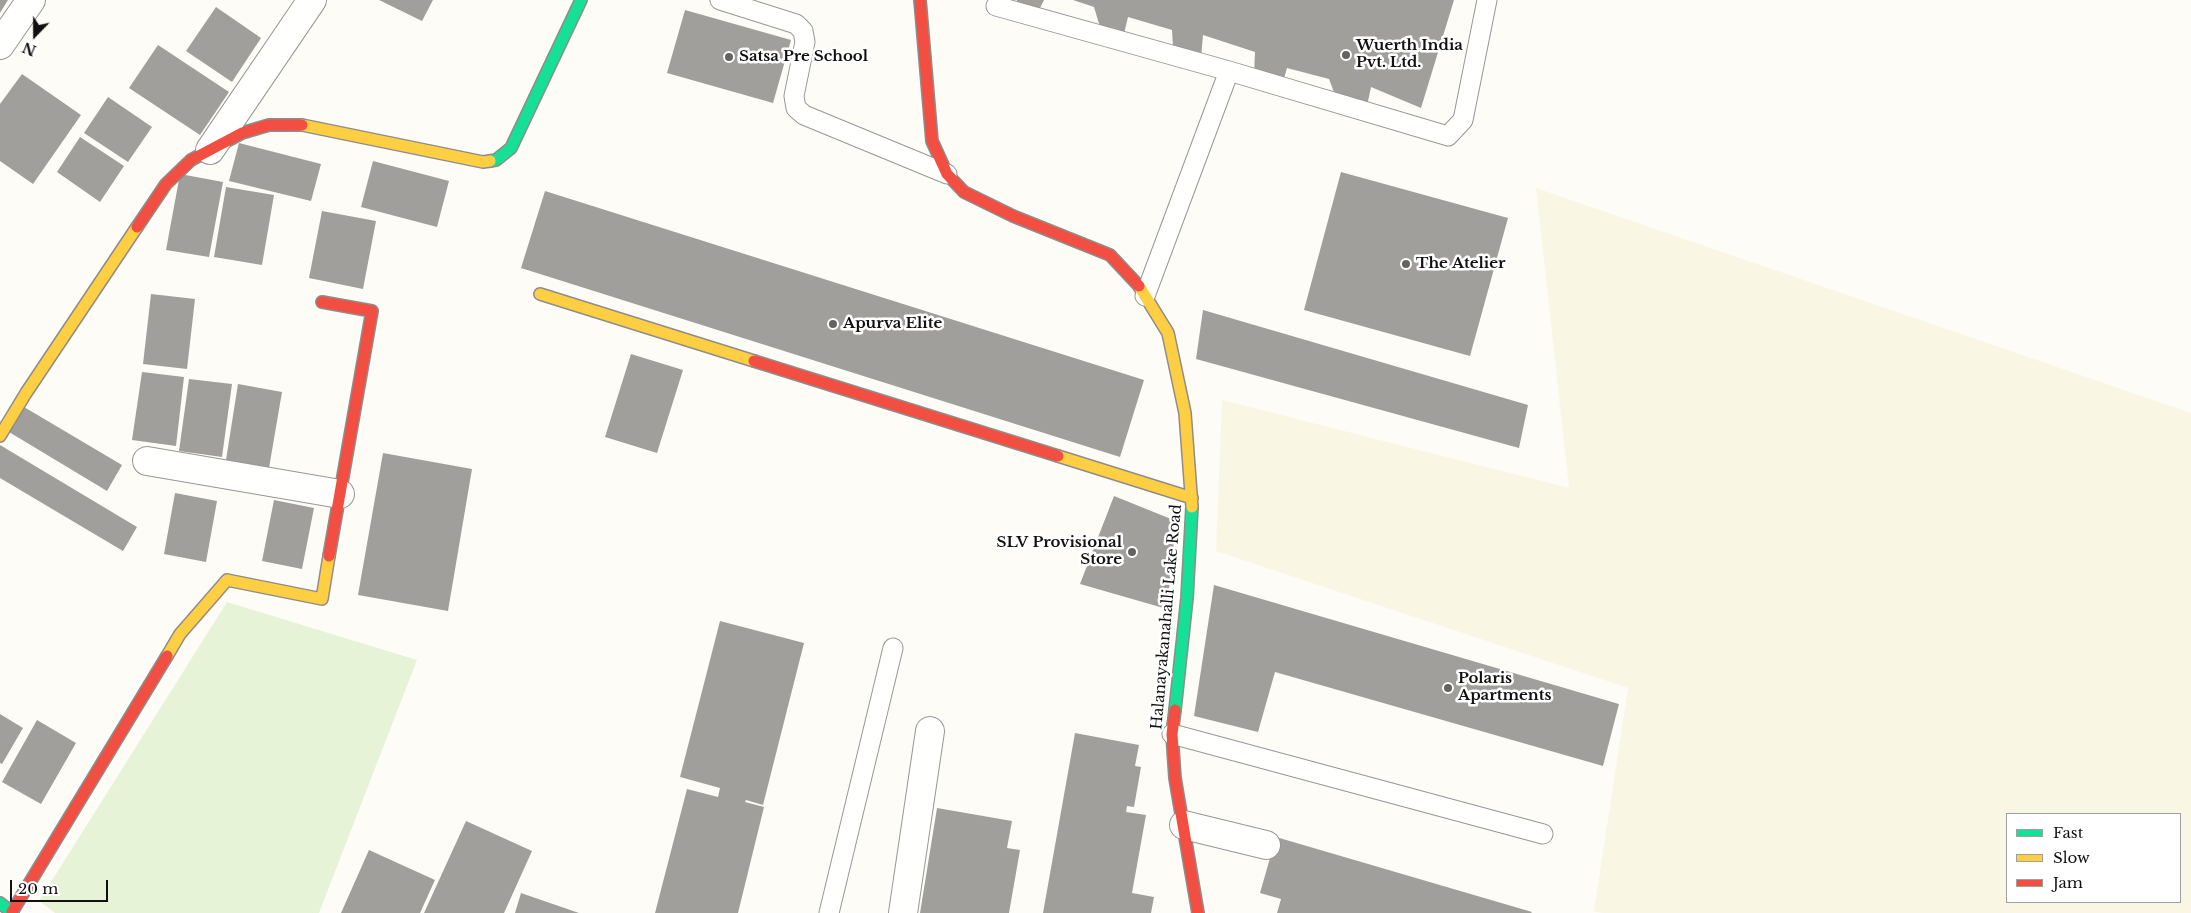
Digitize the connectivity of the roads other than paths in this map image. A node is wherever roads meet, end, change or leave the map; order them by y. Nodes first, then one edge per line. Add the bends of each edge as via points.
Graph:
1 (31, 0) edge
2 (312, 0) edge
3 (581, 0) edge
4 (720, 0) edge
5 (920, 0) edge
6 (1487, 0) edge
7 (996, 6) dead end
8 (0, 45) edge
9 (1228, 71) junction
10 (210, 150) junction
11 (947, 174) junction
12 (540, 294) dead end
13 (1145, 296) junction
14 (322, 302) dead end
15 (0, 436) edge
16 (146, 461) dead end
17 (340, 494) junction
18 (1192, 498) junction
19 (893, 648) dead end
20 (930, 731) dead end
21 (1172, 734) junction
22 (1184, 825) junction
23 (1543, 834) dead end
24 (1266, 845) dead end
25 (0, 903) edge
26 (12, 913) edge
27 (829, 913) edge
28 (903, 913) edge
29 (1198, 913) edge

1 - 8 street
2 - 10 street
3 - 10 street via 511,148 496,160 483,162 295,124 269,125 242,133
4 - 11 lane via 796,24 803,31 805,42 794,96 796,108 804,115
5 - 11 street, Halanayakanahalli Lake Road via 932,141
6 - 9 lane via 1464,120 1448,136
7 - 9 lane
9 - 13 lane
10 - 15 street via 192,160 166,184
11 - 13 street, Halanayakanahalli Lake Road via 964,192 1013,216 1110,255
12 - 18 street
13 - 18 street, Halanayakanahalli Lake Road via 1168,333 1185,413
14 - 17 street via 372,312
16 - 17 street
17 - 26 street via 322,599 227,580 180,634
18 - 21 street, Halanayakanahalli Lake Road via 1187,598
19 - 27 lane
20 - 28 street
21 - 22 street, Halanayakanahalli Lake Road via 1175,778
21 - 23 lane
22 - 24 street
22 - 29 street, Halanayakanahalli Lake Road
25 - 26 street

